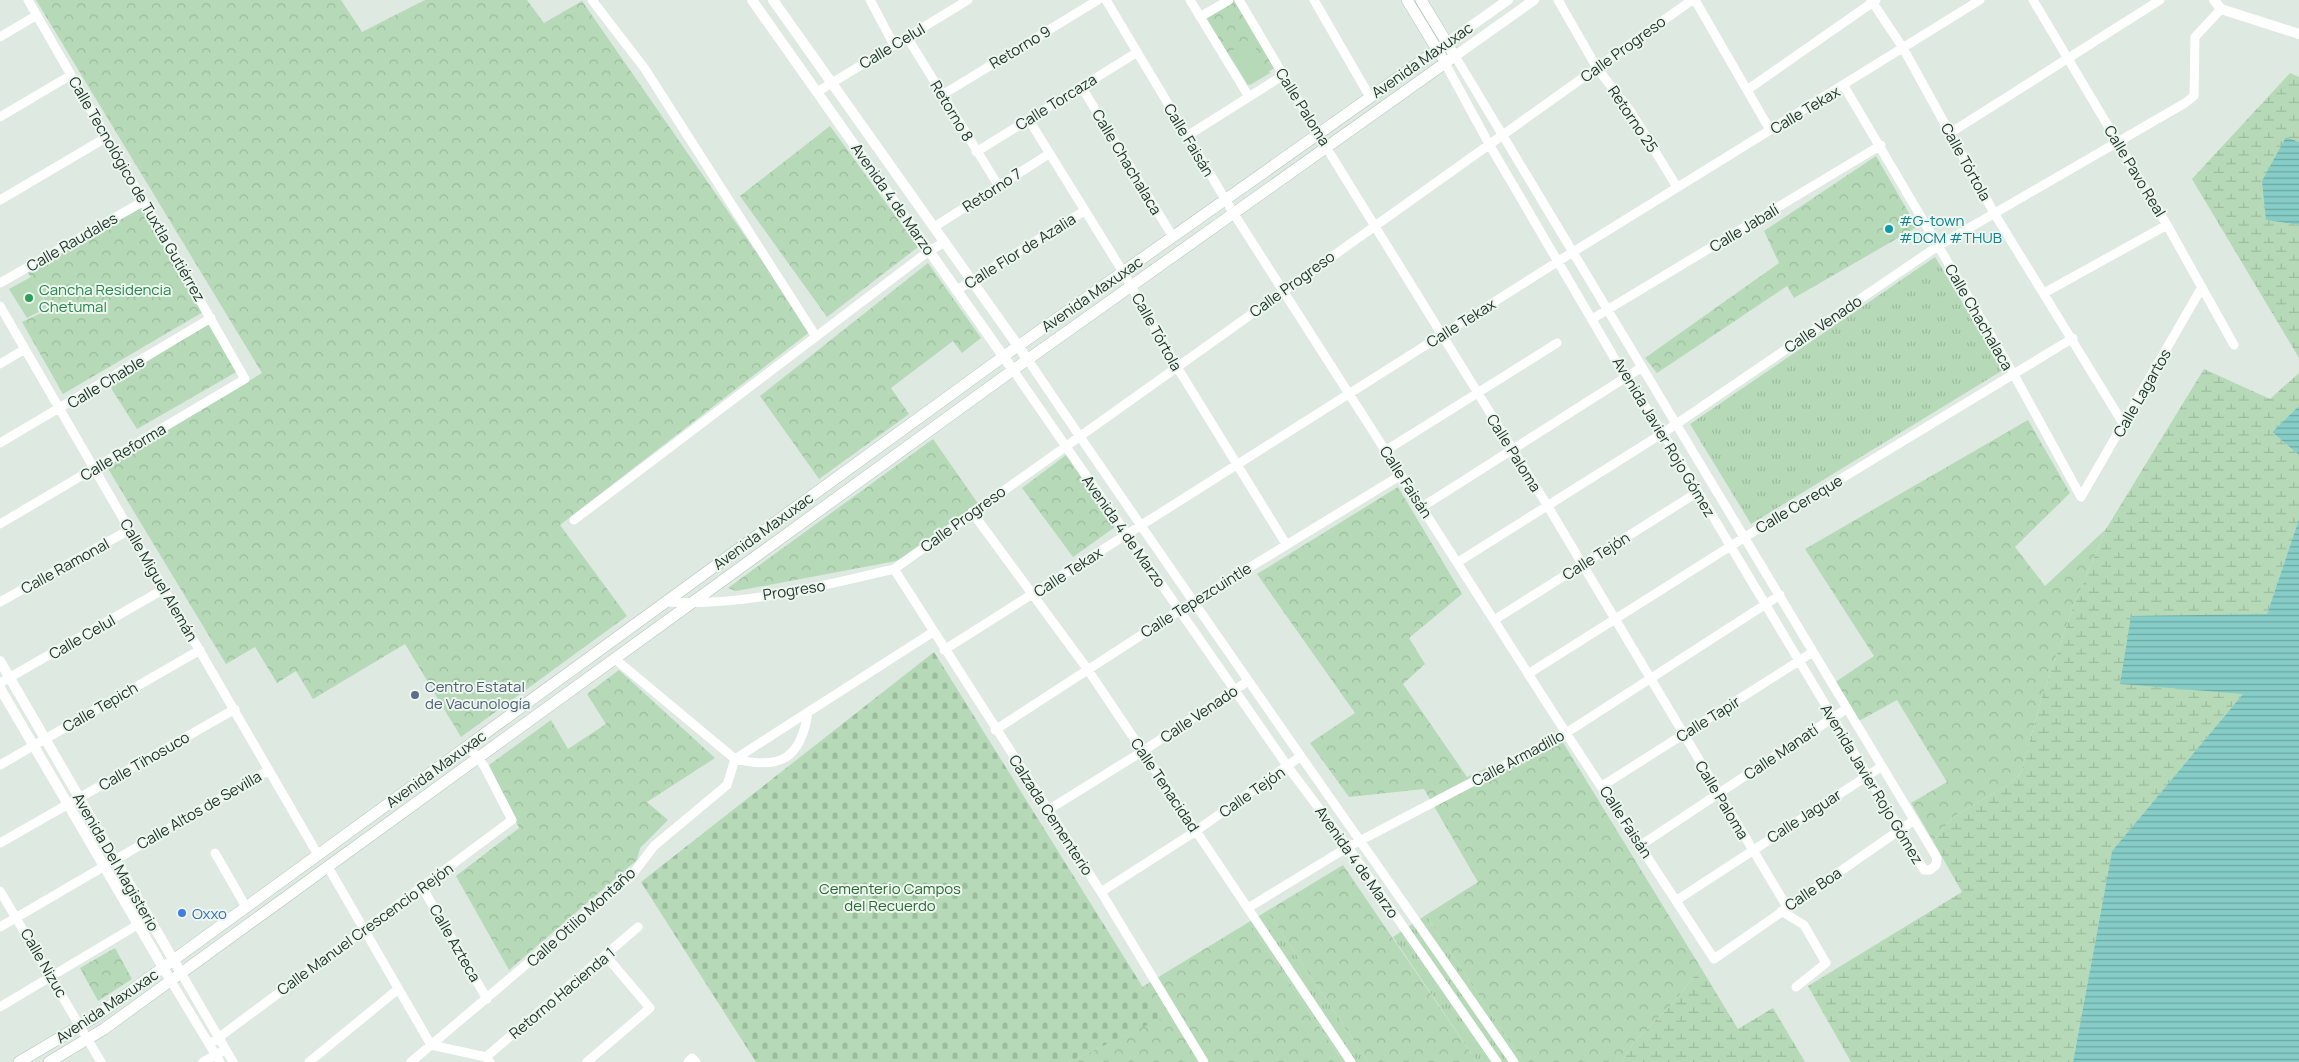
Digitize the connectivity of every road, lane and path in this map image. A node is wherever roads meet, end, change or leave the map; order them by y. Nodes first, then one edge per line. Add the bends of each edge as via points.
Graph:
1 (28, 0) edge
2 (592, 0) edge
3 (773, 0) edge
4 (870, 0) edge
5 (968, 0) edge
6 (1098, 0) edge
7 (1106, 0) edge
8 (1190, 0) edge
9 (1229, 0) edge
10 (1239, 0) edge
11 (1314, 0) edge
12 (1407, 0) edge
13 (1421, 0) edge
14 (1508, 0) edge
15 (1534, 0) edge
16 (1558, 0) edge
17 (1693, 0) edge
18 (1980, 0) edge
19 (2033, 0) edge
20 (2160, 0) edge
21 (2214, 0) edge
22 (756, 1) edge
23 (1873, 1) edge
24 (2221, 9) junction
25 (37, 15) junction
26 (1484, 16) junction
27 (1200, 17) junction
28 (1494, 29) junction
29 (2299, 34) edge
30 (0, 37) edge
31 (907, 37) junction
32 (1447, 43) junction
33 (894, 45) junction
34 (1903, 48) junction
35 (1437, 50) junction
36 (1136, 53) junction
37 (1455, 56) junction
38 (2068, 58) junction
39 (1445, 63) junction
40 (1597, 68) junction
41 (1404, 74) junction
42 (71, 75) junction
43 (1282, 76) junction
44 (832, 82) junction
45 (1081, 86) junction
46 (1413, 86) junction
47 (1844, 86) junction
48 (1747, 90) junction
49 (817, 92) junction
50 (942, 95) junction
51 (1249, 97) junction
52 (1370, 97) junction
53 (0, 117) edge
54 (1029, 120) junction
55 (1770, 130) junction
56 (1950, 132) junction
57 (1318, 134) junction
58 (1187, 136) junction
59 (1502, 136) junction
60 (107, 137) junction
61 (2118, 143) junction
62 (1489, 144) junction
63 (1880, 145) junction
64 (1328, 147) junction
65 (976, 152) junction
66 (1049, 154) junction
67 (998, 185) junction
68 (1677, 187) junction
69 (1226, 199) junction
70 (0, 200) edge
71 (144, 201) junction
72 (1084, 211) junction
73 (1994, 213) junction
74 (1234, 214) junction
75 (1375, 224) junction
76 (2167, 225) junction
77 (934, 227) junction
78 (1173, 237) junction
79 (945, 242) junction
80 (1938, 246) junction
81 (929, 251) junction
82 (1573, 252) junction
83 (1558, 262) junction
84 (1123, 272) junction
85 (972, 281) junction
86 (0, 283) edge
87 (1132, 286) junction
88 (2202, 287) junction
89 (957, 290) junction
90 (1283, 290) junction
91 (2044, 293) junction
92 (0, 306) edge
93 (1608, 311) junction
94 (211, 318) junction
95 (1592, 319) junction
96 (1442, 335) junction
97 (816, 336) junction
98 (2073, 338) junction
99 (1557, 342) dead end
100 (2234, 345) dead end
101 (1018, 346) junction
102 (25, 349) junction
103 (1004, 356) junction
104 (1028, 360) junction
105 (0, 364) edge
106 (1177, 367) junction
107 (1642, 367) junction
108 (1013, 370) junction
109 (2013, 373) junction
110 (1626, 378) junction
111 (245, 379) joint
112 (1349, 394) junction
113 (1478, 394) junction
114 (60, 410) junction
115 (1676, 423) junction
116 (2124, 425) junction
117 (1663, 434) junction
118 (1079, 436) junction
119 (0, 443) edge
120 (1064, 446) junction
121 (1511, 449) junction
122 (1385, 451) junction
123 (1237, 464) junction
124 (95, 469) junction
125 (1400, 475) junction
126 (1698, 492) junction
127 (2081, 498) joint
128 (1547, 505) junction
129 (1422, 506) junction
130 (972, 512) junction
131 (574, 520) dead end
132 (0, 524) edge
133 (1140, 526) junction
134 (129, 530) junction
135 (1126, 534) junction
136 (1745, 537) junction
137 (1286, 544) junction
138 (1730, 546) junction
139 (1458, 562) junction
140 (1582, 564) junction
141 (894, 569) junction
142 (164, 589) junction
143 (1033, 595) junction
144 (1780, 596) junction
145 (1193, 601) junction
146 (0, 602) edge
147 (666, 602) junction
148 (692, 603) junction
149 (1764, 605) junction
150 (1180, 610) junction
151 (1494, 620) junction
152 (1616, 621) junction
153 (933, 632) junction
154 (200, 650) junction
155 (944, 650) junction
156 (1813, 652) junction
157 (615, 659) junction
158 (0, 661) edge
159 (1798, 661) junction
160 (1088, 670) junction
161 (1528, 674) junction
162 (10, 678) junction
163 (1652, 679) junction
164 (1248, 681) junction
165 (0, 683) edge
166 (0, 688) edge
167 (1235, 690) junction
168 (236, 709) junction
169 (1846, 709) junction
170 (808, 712) junction
171 (1832, 718) junction
172 (995, 730) junction
173 (1566, 733) junction
174 (1684, 734) junction
175 (45, 739) junction
176 (33, 745) junction
177 (468, 746) junction
178 (1143, 751) junction
179 (1301, 756) junction
180 (478, 758) junction
181 (735, 759) junction
182 (0, 765) edge
183 (1288, 767) junction
184 (1881, 767) junction
185 (269, 770) junction
186 (1867, 775) junction
187 (1602, 786) junction
188 (1718, 794) junction
189 (79, 798) junction
190 (68, 805) junction
191 (1048, 810) junction
192 (1914, 820) junction
193 (1899, 830) junction
194 (1196, 831) junction
195 (1361, 840) junction
196 (0, 843) edge
197 (1640, 845) junction
198 (1348, 847) junction
199 (1752, 850) junction
200 (215, 853) dead end
201 (318, 855) junction
202 (114, 859) junction
203 (103, 866) junction
204 (328, 867) junction
205 (422, 887) junction
206 (0, 891) edge
207 (1101, 892) junction
208 (1677, 900) junction
209 (246, 907) junction
210 (1248, 908) junction
211 (1784, 909) junction
212 (1411, 912) junction
213 (17, 917) junction
214 (149, 918) junction
215 (1400, 922) junction
216 (138, 925) junction
217 (0, 927) edge
218 (638, 928) dead end
219 (363, 929) junction
220 (606, 956) junction
221 (1714, 959) joint
222 (173, 960) junction
223 (163, 968) junction
224 (1449, 968) junction
225 (181, 973) junction
226 (51, 977) junction
227 (1438, 977) junction
228 (171, 981) junction
229 (1796, 987) dead end
230 (397, 990) junction
231 (488, 999) junction
232 (0, 1007) edge
233 (1484, 1019) junction
234 (81, 1026) junction
235 (1473, 1028) junction
236 (217, 1038) junction
237 (89, 1039) junction
238 (210, 1044) junction
239 (431, 1045) junction
240 (226, 1049) junction
241 (218, 1058) edge
242 (488, 1060) edge
243 (19, 1062) edge
244 (49, 1062) edge
245 (102, 1062) edge
246 (203, 1062) edge
247 (233, 1062) edge
248 (309, 1062) edge
249 (411, 1062) edge
250 (587, 1062) edge
251 (1204, 1062) edge
252 (1351, 1062) edge
253 (1498, 1062) edge
254 (1514, 1062) edge

1 - 25 street, Calle Tecnológico de Tuxtla Gutiérrez
2 - 97 street via 645,69
3 - 44 street, Avenida 4 de Marzo
4 - 33 street
5 - 31 street, Calle Celul
6 - 50 street, Retorno 9
7 - 36 street, Calle Faisán
8 - 27 street
9 - 27 street
10 - 43 street, Calle Paloma
11 - 52 street
12 - 35 main road, Avenida Javier Rojo Gómez
13 - 32 main road, Avenida Javier Rojo Gómez
14 - 26 street, Avenida Maxuxac
15 - 28 street, Avenida Maxuxac
16 - 40 street, Retorno 25
17 - 40 street, Calle Progreso
17 - 48 street
18 - 34 street, Calle Tekax
19 - 38 street, Calle Pavo Real
20 - 38 street
21 - 24 street
22 - 49 street, Avenida 4 de Marzo
23 - 34 street, Calle Tórtola
23 - 48 street
24 - 29 street
24 - 61 street, Calle Venado via 2195,36 2194,96
25 - 30 street
25 - 42 street, Calle Tecnológico de Tuxtla Gutiérrez
26 - 28 street
26 - 32 street, Avenida Maxuxac
27 - 51 street
28 - 37 street, Avenida Maxuxac
31 - 33 street, Calle Celul
31 - 50 street, Retorno 8
32 - 35 main road, Avenida Maxuxac
32 - 37 main road, Avenida Javier Rojo Gómez
33 - 44 street, Calle Celul
34 - 47 street, Calle Tekax
34 - 56 street, Calle Tórtola
35 - 39 main road, Avenida Javier Rojo Gómez
35 - 41 main road, Avenida Maxuxac
36 - 45 street, Calle Torcaza
36 - 58 street, Calle Faisán
37 - 39 main road, Avenida Maxuxac
37 - 59 street, Avenida Javier Rojo Gómez
38 - 56 street
38 - 61 street, Calle Pavo Real
39 - 46 main road, Avenida Maxuxac
39 - 62 street, Avenida Javier Rojo Gómez
40 - 59 street, Calle Progreso
40 - 68 street, Retorno 25 via 1631,112
41 - 46 main road
41 - 52 main road, Avenida Maxuxac
42 - 53 street
42 - 60 street, Calle Tecnológico de Tuxtla Gutiérrez
43 - 51 street
43 - 57 street, Calle Paloma
44 - 49 street, Calle Celul
44 - 77 street, Avenida 4 de Marzo
45 - 54 street, Calle Torcaza
45 - 78 street, Calle Chachalaca
46 - 64 main road, Avenida Maxuxac
47 - 55 street, Calle Tekax
47 - 63 street, Calle Chachalaca
48 - 55 street
49 - 81 street, Avenida 4 de Marzo
50 - 65 street, Retorno 8
51 - 58 street
52 - 57 main road, Avenida Maxuxac
54 - 65 street, Calle Torcaza
54 - 66 street, Calle Tórtola
55 - 68 street, Calle Tekax
56 - 73 street, Calle Tórtola
57 - 64 street, Calle Paloma
57 - 69 main road, Avenida Maxuxac
58 - 69 street, Calle Faisán
59 - 62 street, Calle Progreso
59 - 82 street, Avenida Javier Rojo Gómez
60 - 70 street
60 - 71 street, Calle Tecnológico de Tuxtla Gutiérrez
61 - 73 street, Calle Venado
61 - 76 street, Calle Pavo Real
62 - 75 street, Calle Progreso
62 - 83 street, Avenida Javier Rojo Gómez
63 - 80 street, Calle Chachalaca
63 - 93 street, Calle Jabalí
64 - 74 main road, Avenida Maxuxac
64 - 75 street, Calle Paloma
65 - 67 street, Retorno 8
66 - 67 street, Retorno 7
66 - 72 street, Calle Tórtola
67 - 77 street, Retorno 7
68 - 82 street, Calle Tekax
69 - 74 street, Calle Faisán
69 - 78 main road, Avenida Maxuxac
71 - 86 street, Calle Raudales
71 - 94 street, Calle Tecnológico de Tuxtla Gutiérrez
72 - 84 street, Calle Tórtola
72 - 85 street, Calle Flor de Azalia
73 - 80 street, Calle Venado
73 - 91 street, Calle Tórtola
74 - 87 main road, Avenida Maxuxac
74 - 90 street, Calle Faisán
75 - 90 street, Calle Progreso
75 - 96 street, Calle Paloma
76 - 88 street, Calle Pavo Real
76 - 91 street
77 - 79 street, Avenida 4 de Marzo
78 - 84 main road, Avenida Maxuxac
79 - 81 street
79 - 85 street, Avenida 4 de Marzo
80 - 109 street, Calle Chachalaca
80 - 115 street, Calle Venado
81 - 89 street, Avenida 4 de Marzo
81 - 97 street
82 - 83 street, Calle Tekax
82 - 93 street, Avenida Javier Rojo Gómez
83 - 95 street, Avenida Javier Rojo Gómez
83 - 96 street, Calle Tekax
84 - 87 street, Calle Tórtola
84 - 101 main road, Avenida Maxuxac
85 - 89 street, Calle Flor de Azalia
85 - 101 street, Avenida 4 de Marzo
87 - 104 main road, Avenida Maxuxac
87 - 106 street, Calle Tórtola
88 - 100 street, Calle Pavo Real
88 - 116 street, Calle Lagartos
89 - 103 street, Avenida 4 de Marzo
90 - 106 street, Calle Progreso
90 - 112 street, Calle Faisán
91 - 98 street, Calle Tórtola
92 - 102 street, Calle Miguel Alemán
93 - 95 street, Calle Jabalí
93 - 107 street, Avenida Javier Rojo Gómez
94 - 111 street, Calle Tecnológico de Tuxtla Gutiérrez
94 - 114 street, Calle Chable
95 - 110 street, Avenida Javier Rojo Gómez
96 - 112 street, Calle Tekax
96 - 113 street, Calle Paloma
97 - 131 street
98 - 109 street, Calle Cereque
98 - 116 street, Calle Tórtola
99 - 113 street
101 - 103 main road, Avenida Maxuxac
101 - 104 street, Avenida 4 de Marzo
102 - 105 street
102 - 114 street, Calle Miguel Alemán
103 - 108 street, Avenida 4 de Marzo
103 - 147 main road, Avenida Maxuxac
104 - 108 main road, Avenida Maxuxac
104 - 118 street, Avenida 4 de Marzo
106 - 118 street, Calle Progreso
106 - 123 street, Calle Tórtola
107 - 110 street
107 - 115 street, Avenida Javier Rojo Gómez
108 - 120 street, Avenida 4 de Marzo
108 - 148 main road, Avenida Maxuxac
109 - 127 street, Calle Chachalaca
109 - 136 street, Calle Cereque
110 - 117 street, Avenida Javier Rojo Gómez
110 - 121 street
111 - 124 street, Calle Reforma
112 - 122 street, Calle Faisán
112 - 123 street, Calle Tekax
113 - 121 street, Calle Paloma
113 - 122 street
114 - 119 street, Calle Chable
114 - 124 street, Calle Miguel Alemán
115 - 117 street, Calle Venado
115 - 136 street, Avenida Javier Rojo Gómez
116 - 127 street, Calle Lagartos
117 - 126 street, Avenida Javier Rojo Gómez
117 - 128 street, Calle Venado
118 - 120 street, Calle Progreso
118 - 133 street, Avenida 4 de Marzo
120 - 130 street, Calle Progreso
120 - 135 street, Avenida 4 de Marzo
121 - 128 street, Calle Paloma
121 - 129 street
122 - 125 street, Calle Faisán
123 - 133 street, Calle Tekax
123 - 137 street, Calle Tórtola
124 - 132 street, Calle Reforma
124 - 134 street, Calle Miguel Alemán
125 - 129 street, Calle Faisán
125 - 137 street, Calle Tepezcuintle
126 - 138 street, Avenida Javier Rojo Gómez
126 - 140 street, Calle Tejón
128 - 139 street, Calle Venado
128 - 140 street, Calle Paloma
129 - 139 street, Calle Faisán
130 - 141 street, Calle Progreso
130 - 143 street, Calle Tenacidad
133 - 135 street, Calle Tekax
133 - 145 street, Avenida 4 de Marzo
134 - 142 street, Calle Miguel Alemán
134 - 146 street, Calle Ramonal
135 - 143 street, Calle Tekax
135 - 150 street, Avenida 4 de Marzo
136 - 138 street, Calle Cereque
136 - 144 street, Avenida Javier Rojo Gómez
137 - 145 street, Calle Tepezcuintle
138 - 149 street, Avenida Javier Rojo Gómez
138 - 152 street, Calle Cereque
139 - 151 street, Calle Faisán
140 - 151 street, Calle Tejón
140 - 152 street, Calle Paloma
141 - 148 street, Progreso via 827,585
141 - 153 street, Calzada Cementerio
142 - 154 street, Calle Miguel Alemán
142 - 162 street, Calle Celul
143 - 155 street, Calle Tekax
143 - 160 street, Calle Tenacidad
144 - 149 street, Calle Armadillo
144 - 156 street, Avenida Javier Rojo Gómez
145 - 150 street, Calle Tepezcuintle
145 - 164 street, Avenida 4 de Marzo
147 - 148 street, Progreso
147 - 177 main road, Avenida Maxuxac
148 - 157 main road, Avenida Maxuxac
149 - 159 street, Avenida Javier Rojo Gómez
149 - 163 street, Calle Armadillo
150 - 160 street, Calle Tepezcuintle
150 - 167 street, Avenida 4 de Marzo
151 - 161 street, Calle Faisán
152 - 161 street, Calle Cereque
152 - 163 street, Calle Paloma
153 - 155 street, Calzada Cementerio
153 - 170 street
154 - 168 street, Calle Miguel Alemán
154 - 175 street, Calle Tepich
155 - 172 street, Calzada Cementerio
156 - 159 street, Calle Tapir
156 - 169 street, Avenida Javier Rojo Gómez
157 - 180 main road, Avenida Maxuxac
157 - 181 street
158 - 162 street, Avenida Del Magisterio
159 - 171 street, Avenida Javier Rojo Gómez
159 - 174 street, Calle Tapir
160 - 172 street, Calle Tepezcuintle
160 - 178 street, Calle Tenacidad
161 - 173 street, Calle Faisán
162 - 165 street, Calle Celul
162 - 175 street, Avenida Del Magisterio
163 - 173 street, Calle Armadillo
163 - 174 street, Calle Paloma
164 - 167 street, Calle Venado
164 - 179 street, Avenida 4 de Marzo
166 - 176 street, Avenida Del Magisterio
167 - 178 street, Calle Venado
167 - 183 street, Avenida 4 de Marzo
168 - 185 street, Calle Miguel Alemán
168 - 189 street, Calle Tihosuco
169 - 171 street, Calle Manatí
169 - 184 street, Avenida Javier Rojo Gómez
170 - 181 street
170 - 181 street via 800,745 788,756 773,763 752,764
171 - 186 street, Avenida Javier Rojo Gómez
171 - 188 street, Calle Manatí
172 - 191 street, Calzada Cementerio
173 - 187 street, Calle Faisán
173 - 195 street, Calle Armadillo
174 - 187 street, Calle Tapir
174 - 188 street, Calle Paloma
175 - 176 street, Calle Tepich
175 - 189 street, Avenida Del Magisterio
176 - 182 street, Calle Tepich
176 - 190 street, Avenida Del Magisterio
177 - 180 street
177 - 201 main road, Avenida Maxuxac
178 - 191 street, Calle Venado
178 - 194 street, Calle Tenacidad
179 - 183 street, Calle Tejón
179 - 195 street, Avenida 4 de Marzo
180 - 204 main road, Avenida Maxuxac
180 - 205 street, Calle Manuel Crescencio Rejón via 512,820
181 - 231 street, Calle Otilio Montaño via 727,785 654,846 632,875
183 - 194 street, Calle Tejón
183 - 198 street, Avenida 4 de Marzo
184 - 186 street, Calle Jaguar
184 - 192 street, Avenida Javier Rojo Gómez
185 - 201 street, Calle Miguel Alemán
185 - 202 street, Calle Altos de Sevilla
186 - 193 street, Avenida Javier Rojo Gómez
186 - 199 street, Calle Jaguar
187 - 197 street, Calle Faisán
188 - 197 street, Calle Manatí
188 - 199 street, Calle Paloma
189 - 190 street, Calle Tihosuco
189 - 202 street, Avenida Del Magisterio
190 - 196 street, Calle Tihosuco
190 - 203 street, Avenida Del Magisterio
191 - 207 street, Calzada Cementerio
192 - 193 street, Calle Boa
192 - 193 street, Avenida Javier Rojo Gómez via 1937,858 1936,865 1930,870 1924,870
193 - 211 street, Calle Boa
194 - 207 street, Calle Tejón
194 - 210 street, Calle Tenacidad
195 - 198 street, Calle Armadillo
195 - 212 street, Avenida 4 de Marzo
197 - 208 street, Calle Faisán
198 - 210 street, Calle Armadillo
198 - 215 street, Avenida 4 de Marzo
199 - 208 street, Calle Jaguar
199 - 211 street, Calle Paloma
200 - 209 street
201 - 209 main road, Avenida Maxuxac
202 - 203 street, Calle Altos de Sevilla
202 - 214 street, Avenida Del Magisterio
203 - 213 street, Calle Altos de Sevilla
203 - 216 street, Avenida Del Magisterio
204 - 219 street
204 - 225 main road, Avenida Maxuxac
205 - 219 street, Calle Manuel Crescencio Rejón
205 - 231 street, Calle Azteca
206 - 213 street, Calle Nizuc
207 - 251 street, Calzada Cementerio
208 - 221 street, Calle Faisán
209 - 222 main road, Avenida Maxuxac
210 - 252 street, Calle Tenacidad
211 - 221 street, Calle Boa
211 - 229 street via 1804,925 1826,963
212 - 215 street
212 - 224 street, Avenida 4 de Marzo
213 - 217 street, Calle Altos de Sevilla
213 - 226 street, Calle Nizuc
214 - 216 street
214 - 222 street, Avenida Del Magisterio
215 - 227 street, Avenida 4 de Marzo
216 - 223 street, Avenida Del Magisterio
216 - 226 street
218 - 220 street, Retorno Hacienda 1
219 - 230 street
219 - 236 street, Calle Manuel Crescencio Rejón
220 - 242 street, Retorno Hacienda 1
220 - 250 street via 650,1008
222 - 223 main road, Avenida Maxuxac
222 - 225 street, Avenida Del Magisterio
223 - 228 street, Avenida Del Magisterio
223 - 234 main road, Avenida Maxuxac
224 - 227 street
224 - 233 street, Avenida 4 de Marzo
225 - 228 main road, Avenida Maxuxac
225 - 236 street, Avenida Del Magisterio
226 - 232 street
226 - 234 street, Calle Nizuc
227 - 235 street, Avenida 4 de Marzo
228 - 237 main road, Avenida Maxuxac
228 - 238 street, Avenida Del Magisterio
230 - 239 street
230 - 248 street
231 - 239 street, Calle Otilio Montaño
233 - 235 street
233 - 254 street, Avenida 4 de Marzo
234 - 237 street, Calle Nizuc
234 - 243 main road, Avenida Maxuxac
235 - 253 street, Avenida 4 de Marzo
236 - 238 street, Calle Manuel Crescencio Rejón
236 - 240 street, Avenida Del Magisterio
237 - 244 main road, Avenida Maxuxac
237 - 245 street, Calle Nizuc
238 - 241 street, Avenida Del Magisterio
239 - 242 street
239 - 249 street, Calle Otilio Montaño
240 - 241 street
240 - 247 street, Avenida Del Magisterio
241 - 246 street

